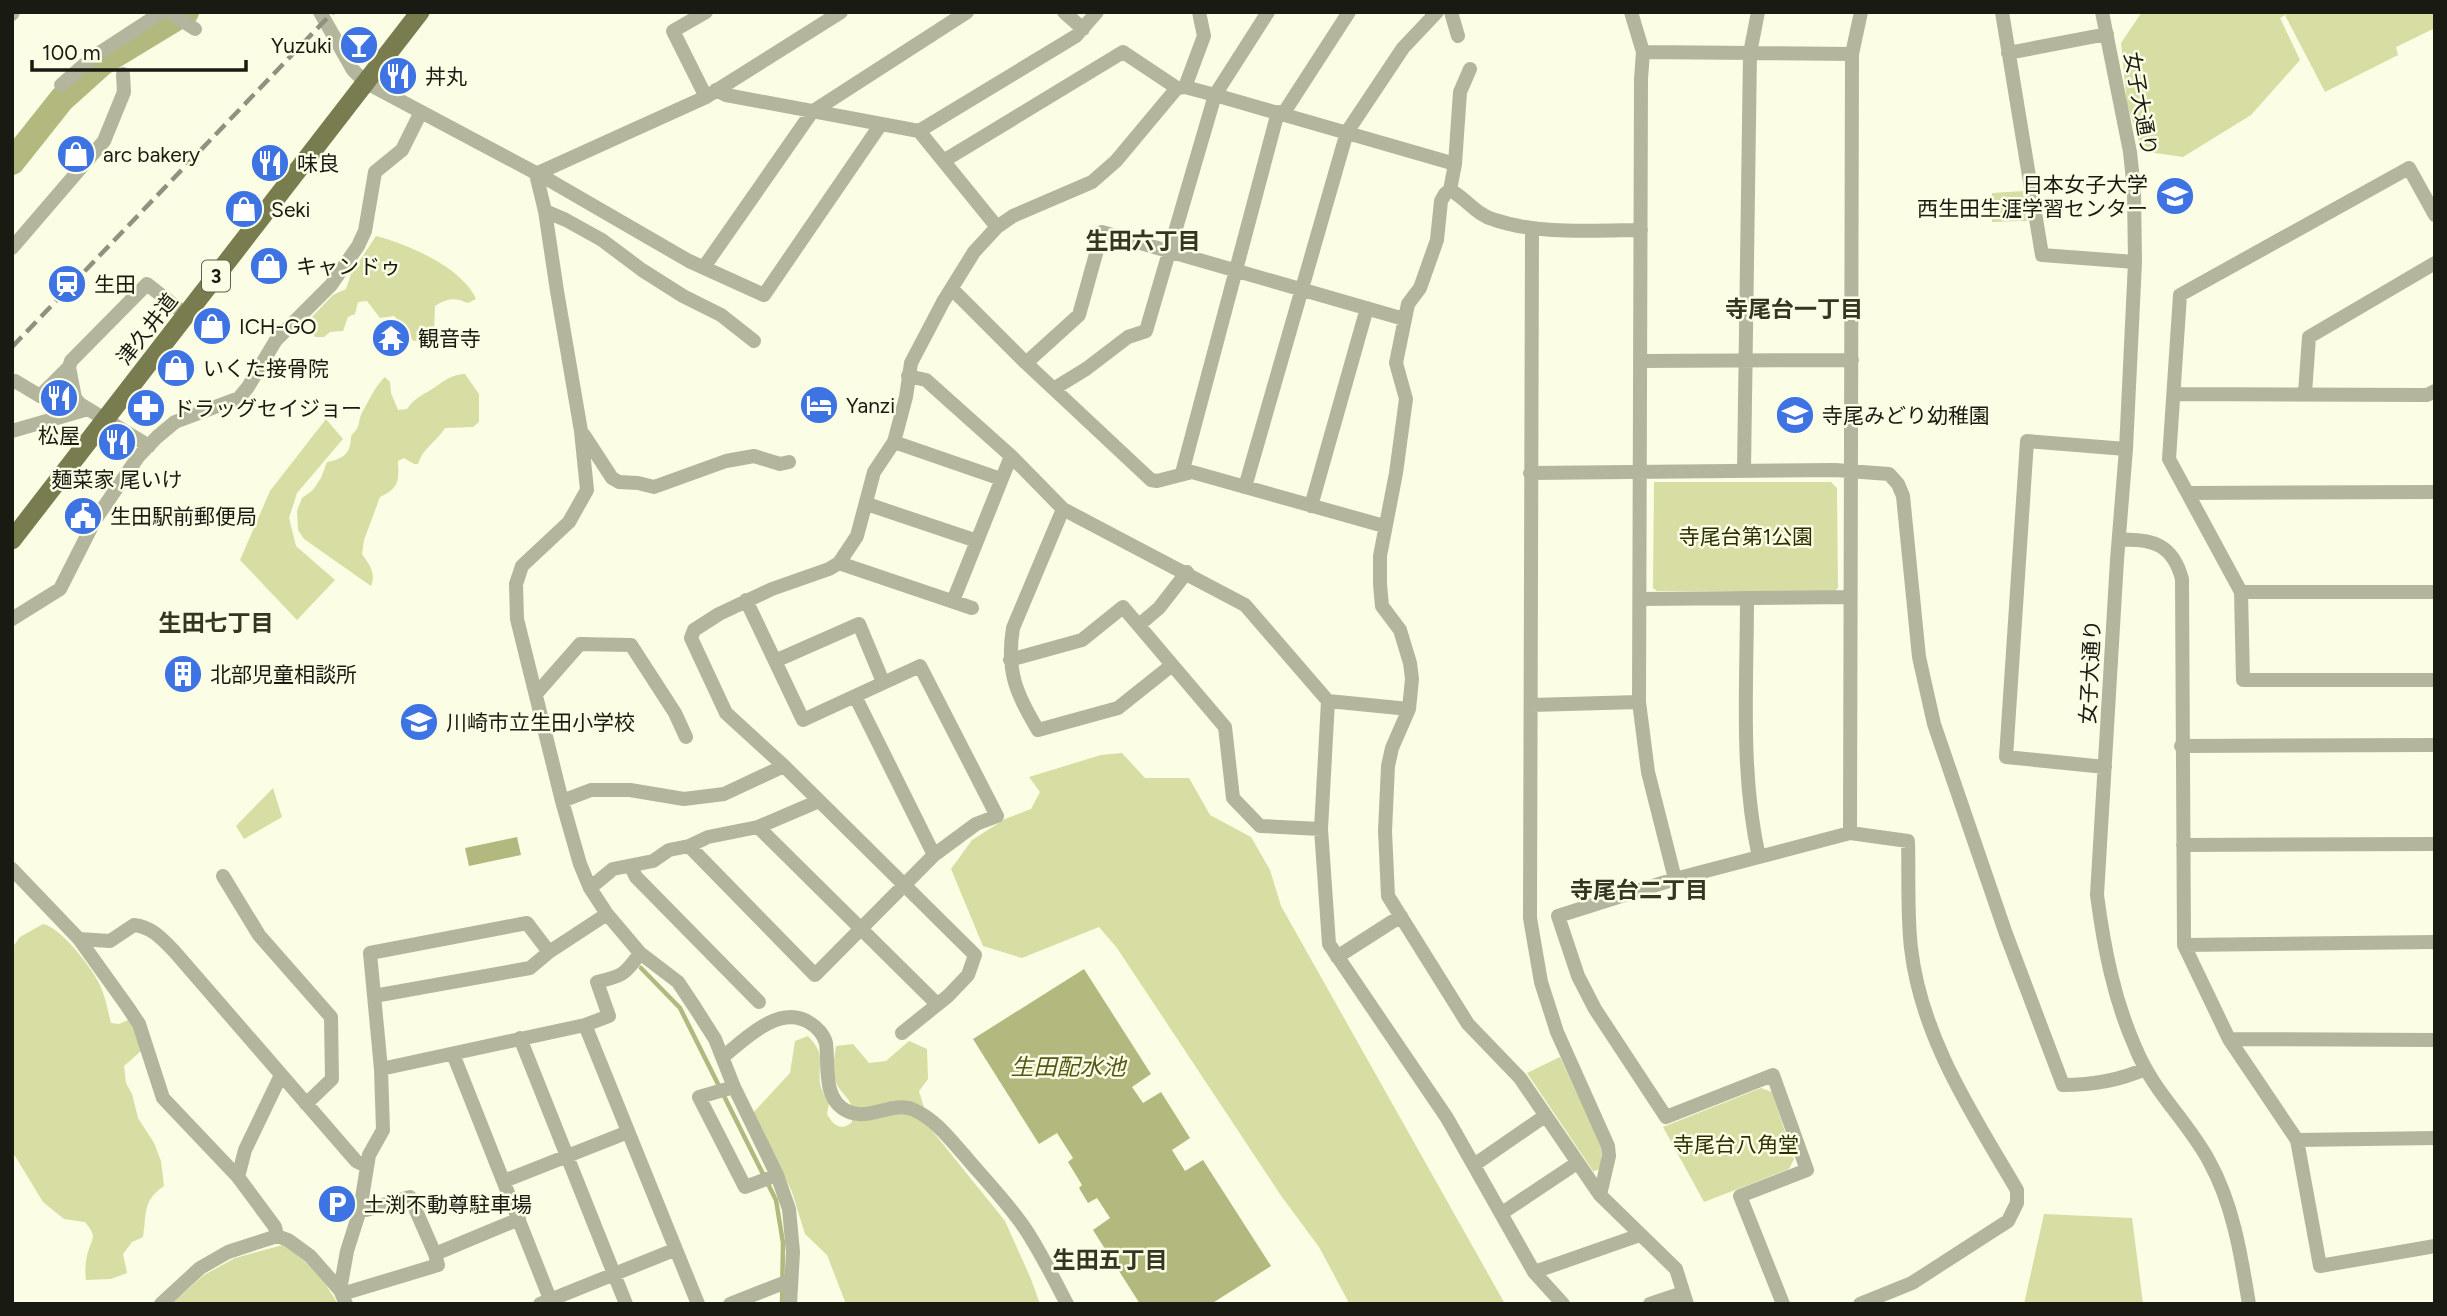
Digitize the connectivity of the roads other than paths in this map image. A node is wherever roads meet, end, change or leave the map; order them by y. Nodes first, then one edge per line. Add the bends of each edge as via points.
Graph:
1 (162, 12) edge
2 (169, 12) edge
3 (320, 12) edge
4 (420, 12) edge
5 (706, 12) edge
6 (841, 12) edge
7 (967, 12) edge
8 (1064, 12) edge
9 (1097, 12) edge
10 (1199, 12) edge
11 (1268, 12) edge
12 (1349, 12) edge
13 (1437, 12) edge
14 (1451, 12) edge
15 (1631, 12) edge
16 (1758, 12) edge
17 (1861, 12) edge
18 (2002, 12) edge
19 (2102, 12) edge
20 (193, 28) dead end
21 (1083, 29) junction
22 (2107, 34) junction
23 (1458, 36) dead end
24 (1643, 52) junction
25 (1750, 53) junction
26 (2008, 53) junction
27 (1852, 54) junction
28 (1469, 69) dead end
29 (123, 74) dead end
30 (365, 82) junction
31 (61, 86) dead end
32 (1181, 87) junction
33 (711, 93) junction
34 (1215, 95) junction
35 (421, 112) junction
36 (812, 112) junction
37 (1281, 113) junction
38 (881, 124) junction
39 (919, 131) junction
40 (1347, 132) junction
41 (944, 160) junction
42 (1455, 164) junction
43 (536, 174) junction
44 (1450, 190) junction
45 (545, 211) junction
46 (2435, 215) edge
47 (997, 227) junction
48 (1532, 229) junction
49 (1641, 230) junction
50 (12, 248) edge
51 (1168, 253) junction
52 (2135, 262) junction
53 (2435, 263) edge
54 (704, 267) junction
55 (1235, 272) junction
56 (952, 289) junction
57 (1302, 289) junction
58 (1367, 308) junction
59 (186, 315) junction
60 (1404, 319) junction
61 (754, 341) dead end
62 (1747, 360) junction
63 (1852, 360) junction
64 (1642, 361) junction
65 (1026, 363) junction
66 (69, 367) junction
67 (908, 376) junction
68 (12, 383) edge
69 (1055, 388) junction
70 (2305, 393) junction
71 (2174, 394) junction
72 (2432, 398) edge
73 (88, 409) junction
74 (106, 419) junction
75 (12, 431) edge
76 (581, 431) junction
77 (894, 442) junction
78 (149, 446) junction
79 (2126, 449) junction
80 (1011, 456) junction
81 (789, 462) dead end
82 (1849, 470) junction
83 (1640, 471) junction
84 (1744, 471) junction
85 (1181, 473) junction
86 (1530, 473) junction
87 (1001, 479) junction
88 (1245, 487) junction
89 (2435, 492) edge
90 (2189, 493) junction
91 (867, 504) junction
92 (1311, 506) junction
93 (1063, 509) junction
94 (1384, 526) junction
95 (12, 540) edge
96 (2119, 540) junction
97 (977, 541) junction
98 (839, 563) junction
99 (1186, 572) junction
100 (2241, 592) junction
101 (2435, 592) edge
102 (1850, 597) junction
103 (1747, 598) junction
104 (1640, 599) junction
105 (746, 600) junction
106 (953, 601) junction
107 (972, 608) dead end
108 (12, 620) edge
109 (1139, 625) junction
110 (1010, 660) junction
111 (775, 661) junction
112 (1172, 665) junction
113 (2435, 680) edge
114 (883, 682) junction
115 (537, 693) junction
116 (855, 696) junction
117 (1328, 701) junction
118 (1639, 702) junction
119 (1531, 705) junction
120 (1409, 709) junction
121 (687, 737) dead end
122 (2435, 745) edge
123 (2181, 747) junction
124 (784, 766) junction
125 (2105, 767) junction
126 (562, 801) junction
127 (819, 801) junction
128 (758, 827) junction
129 (1321, 830) junction
130 (1850, 832) junction
131 (2435, 844) edge
132 (2183, 845) junction
133 (689, 846) junction
134 (934, 855) junction
135 (1759, 857) junction
136 (631, 867) junction
137 (12, 869) edge
138 (223, 876) dead end
139 (1675, 879) junction
140 (904, 886) junction
141 (590, 888) junction
142 (607, 914) junction
143 (1401, 916) junction
144 (861, 931) junction
145 (79, 939) junction
146 (2435, 942) edge
147 (2183, 944) junction
148 (549, 952) junction
149 (640, 953) junction
150 (1338, 957) junction
151 (374, 996) junction
152 (759, 1002) dead end
153 (936, 1003) junction
154 (585, 1025) junction
155 (902, 1033) dead end
156 (520, 1038) junction
157 (2229, 1040) junction
158 (2435, 1040) edge
159 (453, 1054) junction
160 (723, 1057) junction
161 (381, 1069) junction
162 (2145, 1069) junction
163 (281, 1075) junction
164 (734, 1087) junction
165 (306, 1104) junction
166 (1545, 1116) junction
167 (628, 1132) junction
168 (2435, 1138) edge
169 (2297, 1140) junction
170 (567, 1155) junction
171 (1577, 1163) junction
172 (1474, 1165) junction
173 (366, 1166) junction
174 (777, 1175) junction
175 (238, 1177) junction
176 (504, 1181) junction
177 (1600, 1195) junction
178 (360, 1210) junction
179 (1502, 1213) junction
180 (519, 1219) junction
181 (1640, 1235) junction
182 (278, 1236) junction
183 (2435, 1246) edge
184 (674, 1250) junction
185 (435, 1254) junction
186 (1534, 1272) junction
187 (614, 1274) junction
188 (791, 1280) junction
189 (343, 1296) edge
190 (1685, 1298) edge
191 (548, 1302) edge
192 (161, 1304) edge
193 (626, 1304) edge
194 (698, 1304) edge
195 (730, 1304) edge
196 (790, 1304) edge
197 (1067, 1304) edge
198 (1563, 1304) edge
199 (1650, 1304) edge
200 (1783, 1304) edge
201 (1860, 1304) edge
202 (2249, 1304) edge

1 - 31 street via 93,57
2 - 20 street
3 - 30 street via 353,70
4 - 30 main road, 津久井道 / 3
5 - 33 street via 673,31
6 - 33 street
7 - 36 street
8 - 21 street
9 - 21 street
10 - 32 street via 1204,36
11 - 34 street
12 - 37 street
13 - 40 street via 1404,48
14 - 23 street
15 - 24 street
16 - 25 street
17 - 27 street
18 - 26 street
19 - 22 street, 女子大通り
21 - 39 street
22 - 26 street
22 - 52 street, 女子大通り via 2130,152
24 - 25 street
24 - 49 street
25 - 27 street
25 - 62 street
26 - 52 street via 2042,255
27 - 63 street
28 - 42 street via 1460,92
29 - 50 street via 124,92 104,141
30 - 35 street
30 - 59 main road, 津久井道 / 3
32 - 34 street
32 - 41 street via 1123,52
32 - 47 street via 1116,161 1092,181
33 - 36 street
33 - 43 street
34 - 37 street
34 - 51 street
35 - 43 street
35 - 78 street via 402,150 374,172 365,231 358,246 331,285 276,340 248,387 231,402 175,422
36 - 38 street
36 - 54 street
37 - 40 street
37 - 55 street
38 - 39 street
38 - 54 street via 764,295
39 - 41 street
40 - 42 street
40 - 57 street
41 - 47 street
42 - 44 street
43 - 45 street
43 - 54 street
44 - 48 street via 1493,220
44 - 60 street via 1441,201 1437,240
45 - 61 street via 602,240
45 - 76 street
46 - 71 street via 2409,168 2180,295
47 - 56 street via 974,252
48 - 49 street
48 - 86 street
49 - 64 street
51 - 55 street
51 - 65 street via 1102,232 1079,315
51 - 69 street via 1146,331 1128,337
52 - 79 street, 女子大通り
53 - 70 street via 2309,337
55 - 57 street
55 - 85 street
56 - 65 street
56 - 67 street
57 - 58 street
57 - 88 street
58 - 60 street
58 - 92 street
59 - 66 street via 147,284
59 - 74 main road, 津久井道 / 3
60 - 94 street via 1396,363 1406,398
62 - 63 street
62 - 64 street
62 - 84 street
63 - 82 street
64 - 83 street
65 - 69 street
66 - 68 street via 40,396
66 - 73 street via 75,398
67 - 77 street
67 - 80 street via 926,380
69 - 85 street via 1151,480
70 - 71 street
70 - 72 street
71 - 90 street via 2169,459
73 - 74 street
73 - 75 street
74 - 78 street
74 - 95 main road, 津久井道 / 3
76 - 81 street via 619,482 654,487 726,461 754,456
76 - 115 street via 587,490 569,522 522,566 516,584 517,619
77 - 87 street
77 - 91 street via 874,472
78 - 108 street via 95,520 60,589
79 - 96 street, 女子大通り
79 - 125 street via 2027,441 2024,482 2006,757
80 - 87 street
80 - 93 street
82 - 84 street
82 - 102 street
82 - 162 street via 1889,474 1903,496 1919,657 1934,724 2063,1085 2124,1079
83 - 84 street
83 - 86 street
83 - 104 street
85 - 88 street
86 - 119 street
87 - 97 street
88 - 92 street
89 - 90 street
90 - 100 street
91 - 97 street
91 - 98 street via 858,536
92 - 94 street
93 - 99 street
93 - 110 street via 1013,628
94 - 120 street via 1382,606 1401,630 1410,663
96 - 123 street via 2156,543 2178,562 2182,579
96 - 125 street, 女子大通り
97 - 106 street
98 - 105 street
98 - 106 street
99 - 109 street via 1159,608
99 - 117 street via 1245,605
100 - 101 street
100 - 113 street via 2243,680
102 - 103 street
102 - 130 street
103 - 104 street
103 - 135 street via 1747,769
104 - 118 street
105 - 111 street
105 - 124 street via 694,630 691,638 726,713
106 - 107 street
109 - 110 street via 1123,607 1082,640
109 - 112 street
110 - 112 street via 1020,699 1038,730 1118,708
111 - 114 street via 859,624
111 - 116 street via 803,720
112 - 129 street via 1225,727 1233,798 1260,826
114 - 116 street
114 - 134 street via 920,666 997,816 976,824
115 - 121 street via 580,644 631,645
115 - 126 street
116 - 134 street
117 - 120 street
117 - 129 street
118 - 119 street
118 - 139 street via 1648,772
119 - 177 street via 1530,918 1541,982 1557,1032 1608,1146
120 - 143 street via 1388,766 1385,831 1388,896
122 - 123 street
123 - 132 street
124 - 126 street via 724,794 684,799 630,790 591,790
124 - 127 street
125 - 162 street, 女子大通り via 2097,895 2113,986
126 - 141 street
127 - 128 street
127 - 140 street
128 - 133 street
128 - 144 street
129 - 150 street via 1329,944
130 - 135 street
130 - 201 street via 1908,842 1911,949 1922,997 1948,1070 2017,1190 2017,1203 2008,1221 1993,1232 1912,1283
131 - 132 street
132 - 147 street
133 - 136 street
133 - 144 street via 815,975
134 - 140 street
135 - 139 street
136 - 141 street via 613,869
136 - 152 street
137 - 145 street
138 - 165 street via 258,935 331,1017 332,1079
139 - 200 street via 1558,916 1578,976 1595,1009 1666,1117 1773,1075 1807,1170 1740,1196
140 - 144 street
140 - 153 street via 975,955 968,975
141 - 142 street
142 - 148 street
142 - 149 street
143 - 150 street
143 - 166 street via 1468,1024 1509,1064
144 - 153 street
145 - 163 street via 110,941 134,925 155,933
145 - 175 street via 139,1024 163,1098
146 - 147 street
147 - 157 street
148 - 151 street via 530,968
148 - 151 street via 527,923 370,953
149 - 154 street via 621,976 597,982 608,1016
149 - 160 street via 678,982
150 - 172 street
151 - 161 street
153 - 155 street
154 - 156 street
154 - 167 street
156 - 159 street
156 - 170 street
157 - 158 street
157 - 169 street
159 - 161 street
159 - 176 street
160 - 164 street
160 - 197 street via 774,1020 809,1022 826,1041 830,1089 838,1104 858,1114 899,1106 912,1109 945,1133 1024,1227
161 - 173 street via 383,1130
162 - 202 street, 女子大通り via 2209,1160 2229,1208
163 - 165 street
163 - 175 street via 245,1150
164 - 174 street
164 - 174 street via 699,1097 745,1187
165 - 173 street via 356,1161
166 - 171 street
166 - 172 street
167 - 170 street
167 - 184 street
168 - 169 street
169 - 183 street via 2320,1266
170 - 176 street
170 - 187 street
171 - 177 street
171 - 179 street
172 - 179 street
173 - 178 street
174 - 188 street via 789,1209
175 - 182 street
176 - 180 street
177 - 181 street
178 - 185 street via 410,1197
178 - 189 street via 347,1251
179 - 186 street
180 - 185 street
180 - 191 street
181 - 186 street
181 - 190 street via 1676,1269
182 - 189 street via 310,1256
182 - 192 street via 228,1252 200,1268
184 - 187 street
184 - 194 street
185 - 189 street via 438,1265
186 - 198 street
187 - 191 street
187 - 193 street
188 - 195 street
188 - 196 street
190 - 199 street

